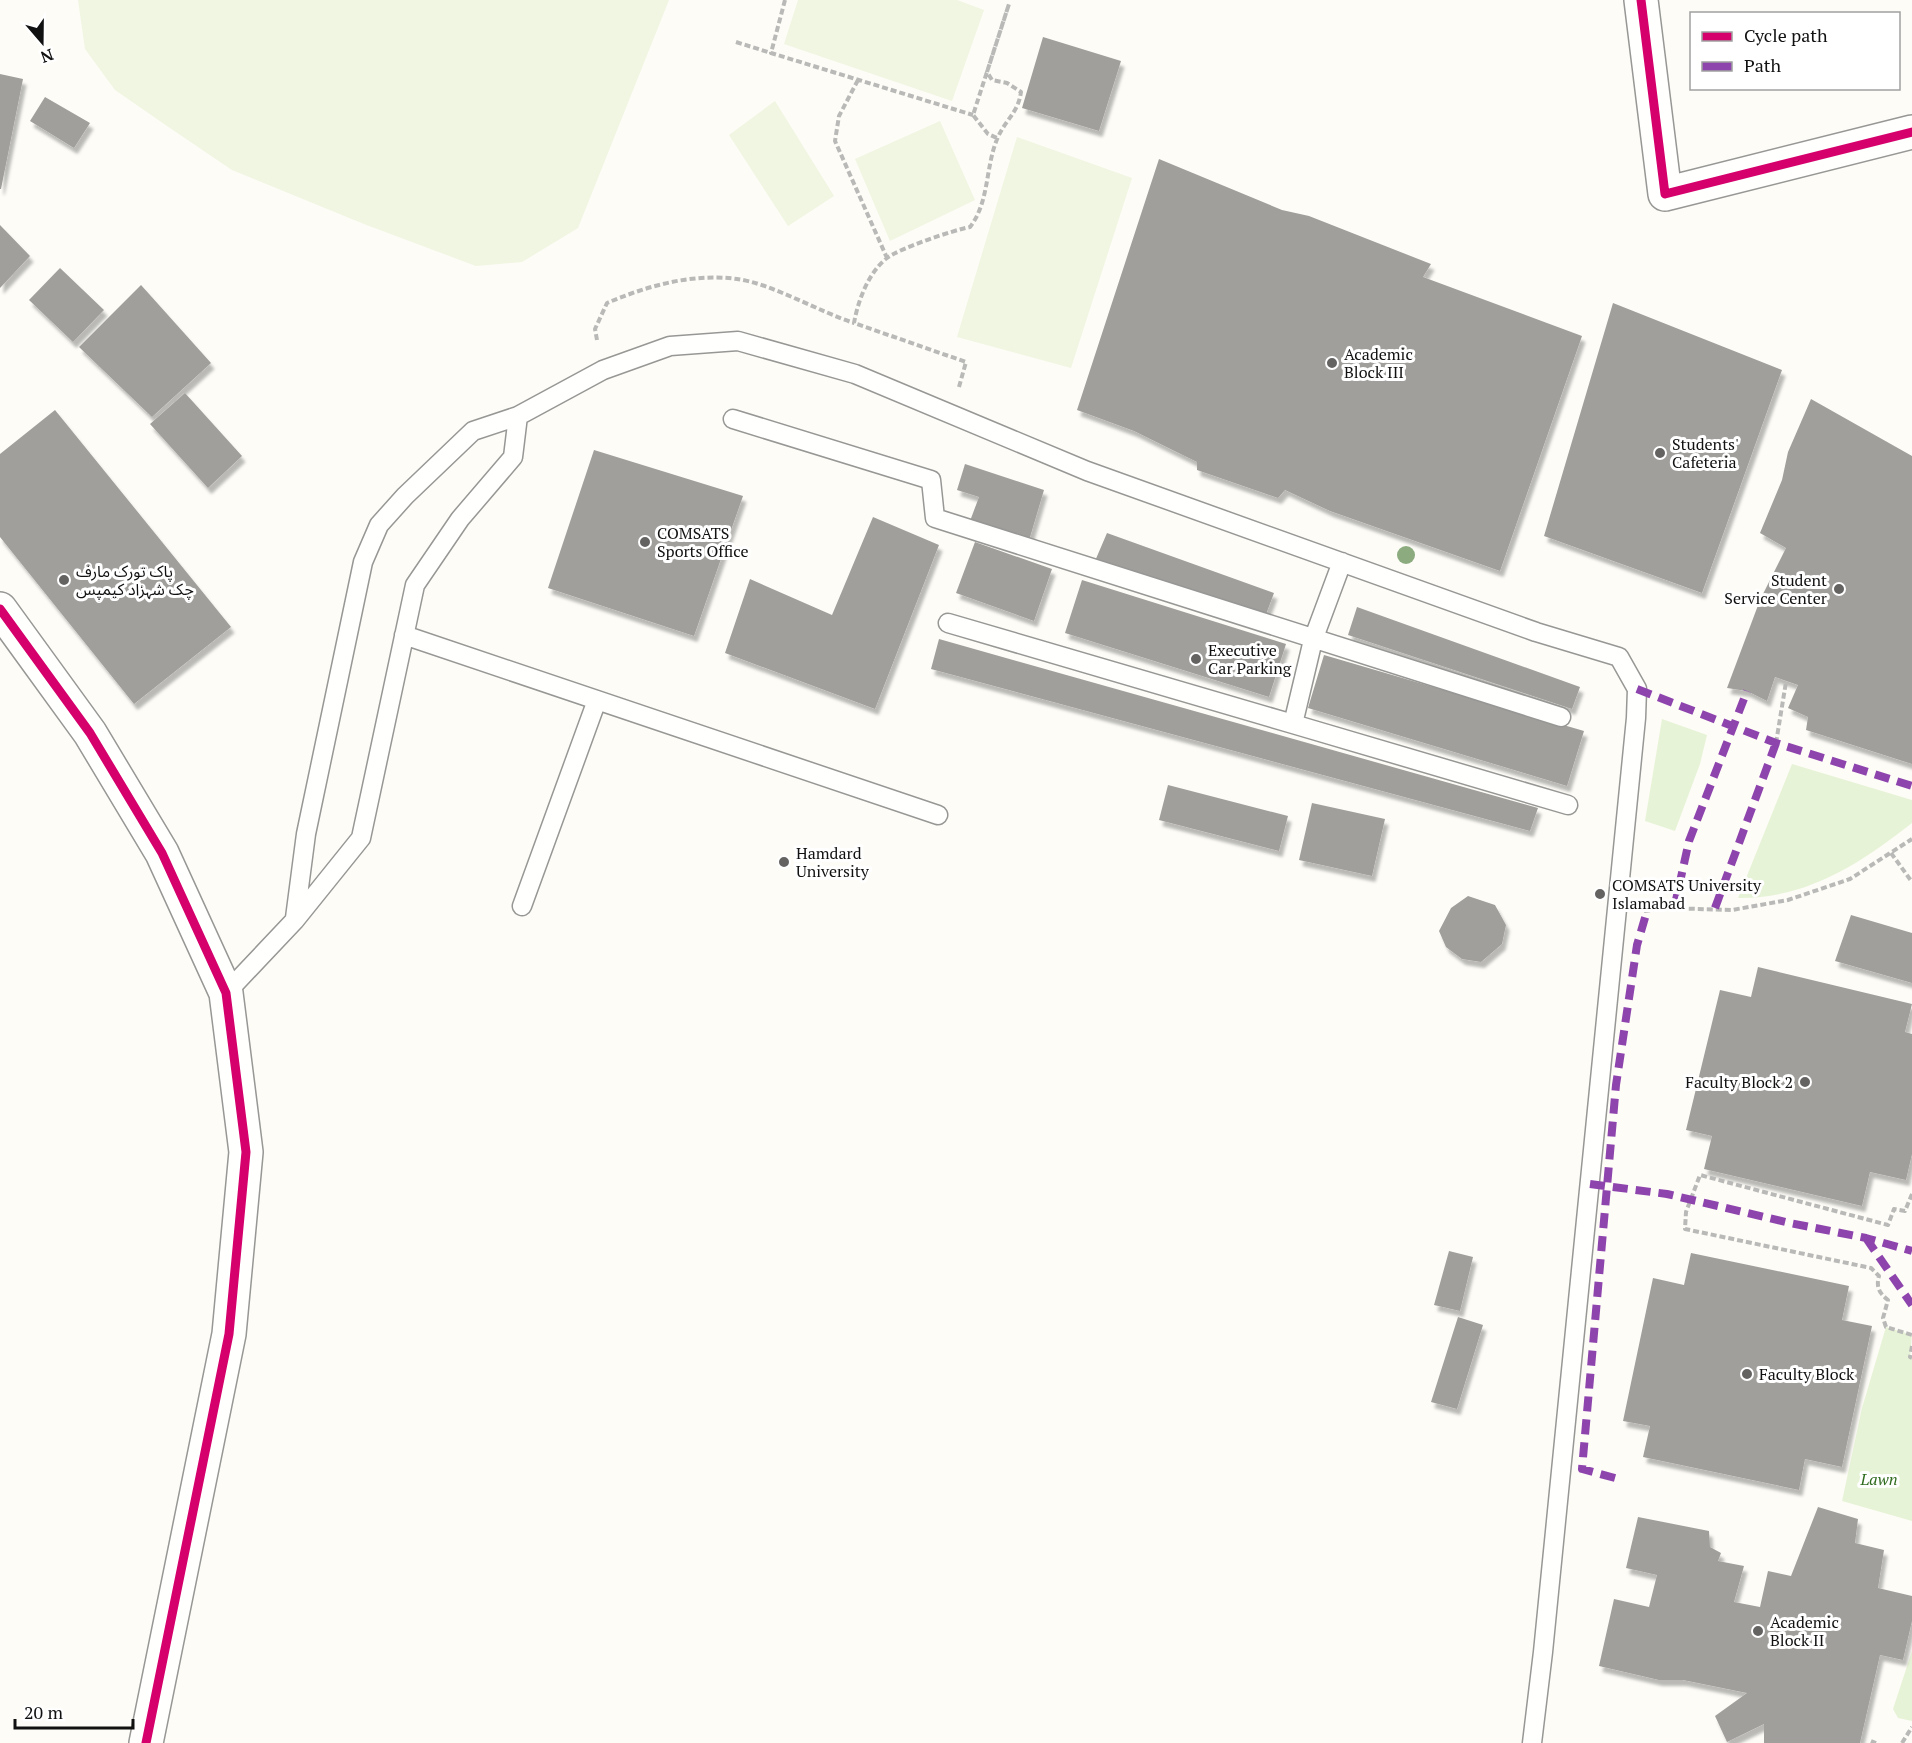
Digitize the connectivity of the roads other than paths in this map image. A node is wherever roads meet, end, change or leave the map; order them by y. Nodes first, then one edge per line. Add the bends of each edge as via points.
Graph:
1 (1641, 0) edge
2 (1912, 132) edge
3 (518, 417) junction
4 (732, 419) dead end
5 (1342, 562) junction
6 (0, 609) edge
7 (948, 623) dead end
8 (404, 635) junction
9 (1313, 640) junction
10 (597, 700) junction
11 (1561, 717) dead end
12 (1293, 724) junction
13 (1568, 805) dead end
14 (938, 815) dead end
15 (522, 906) dead end
16 (295, 920) junction
17 (226, 993) junction
18 (146, 1743) edge
19 (1532, 1743) edge

1 - 2 street via 1665,194
3 - 5 lane via 603,370 670,346 738,341 855,374 1087,471
3 - 8 lane via 513,457 460,519 415,585
3 - 16 lane via 473,431 405,496 375,534 363,562 306,834
4 - 9 lane via 931,480 935,518
5 - 9 lane
5 - 19 lane via 1536,632 1619,657 1637,689
6 - 17 street via 90,733 162,853
7 - 12 lane
8 - 10 lane
8 - 16 lane via 361,838
9 - 11 lane
9 - 12 lane
10 - 14 lane
10 - 15 lane
12 - 13 lane
16 - 17 lane
17 - 18 street via 246,1152 229,1334

